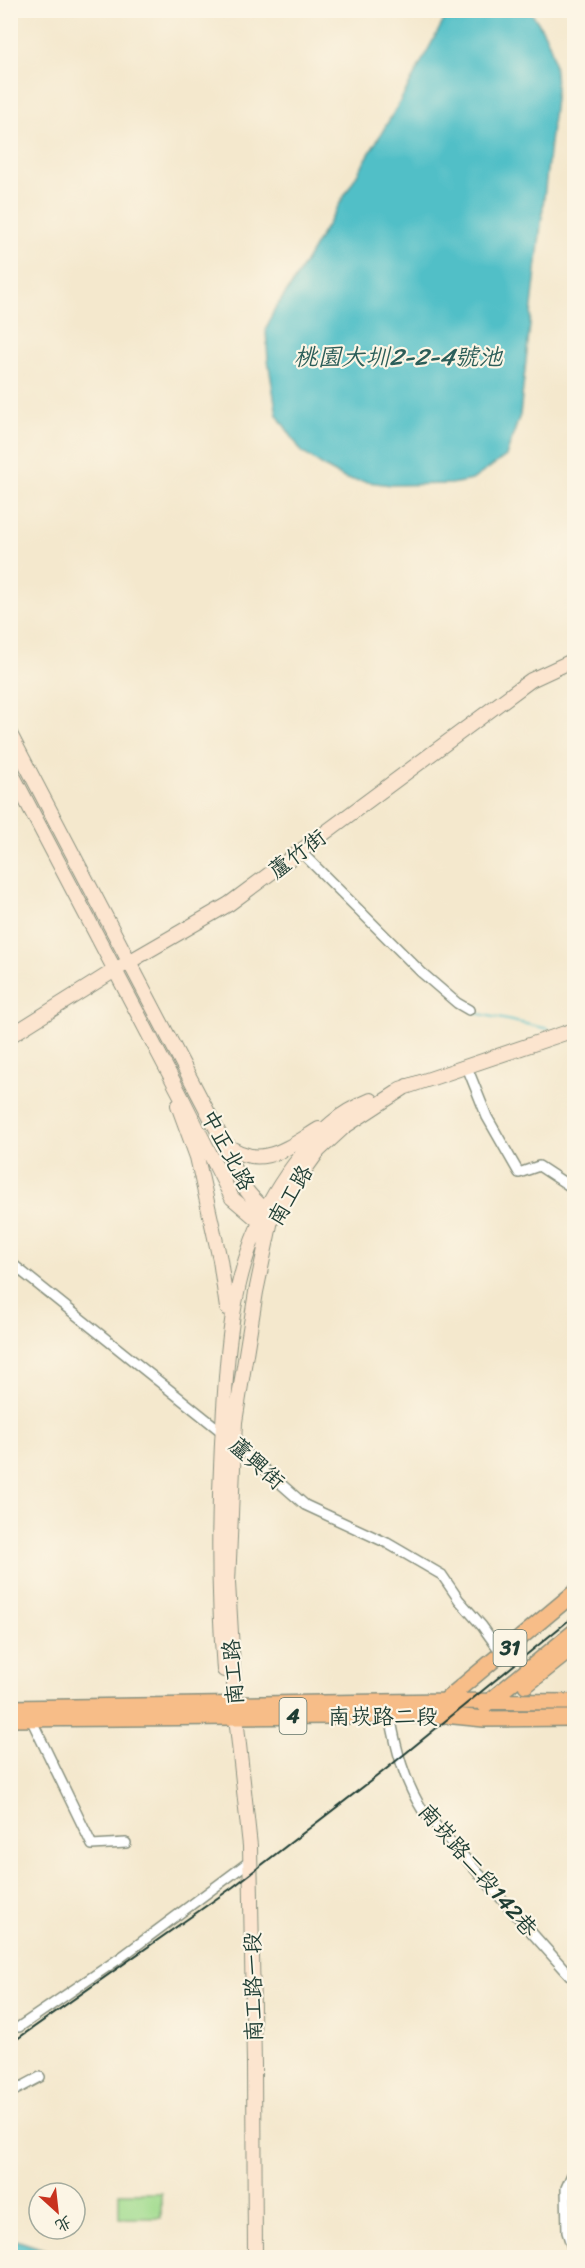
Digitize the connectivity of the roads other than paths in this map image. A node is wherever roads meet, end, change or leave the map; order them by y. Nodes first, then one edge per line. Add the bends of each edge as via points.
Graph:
1 (574, 660) edge
2 (10, 734) edge
3 (10, 770) edge
4 (300, 851) junction
5 (128, 963) junction
6 (115, 970) junction
7 (469, 1010) dead end
8 (574, 1030) edge
9 (10, 1036) edge
10 (467, 1067) junction
11 (167, 1072) junction
12 (406, 1086) junction
13 (330, 1122) junction
14 (224, 1143) junction
15 (574, 1189) edge
16 (266, 1217) junction
17 (10, 1262) edge
18 (228, 1345) junction
19 (222, 1432) junction
20 (235, 1443) junction
21 (574, 1593) edge
22 (574, 1605) edge
23 (574, 1632) edge
24 (574, 1647) edge
25 (502, 1654) junction
26 (496, 1702) junction
27 (574, 1702) edge
28 (10, 1708) edge
29 (443, 1708) junction
30 (233, 1709) junction
31 (390, 1715) junction
32 (478, 1718) junction
33 (574, 1718) edge
34 (10, 1719) edge
35 (31, 1719) junction
36 (126, 1843) dead end
37 (250, 1862) junction
38 (574, 1980) edge
39 (19, 2027) dead end
40 (39, 2077) dead end
41 (10, 2093) edge
42 (574, 2170) edge
43 (574, 2253) edge
44 (255, 2258) edge

1 - 4 street, 蘆竹街 via 531,680
2 - 5 street, 中正北路
3 - 6 street, 中正北路
4 - 5 street, 蘆竹街 via 229,904
4 - 7 street via 422,972
5 - 6 street, 蘆竹街
5 - 14 street, 中正北路
6 - 9 street, 蘆竹街
6 - 11 street, 中正北路
8 - 10 street, 南工路
10 - 12 street, 南工路
10 - 15 street via 487,1117 519,1173 539,1166
11 - 16 street, 中正北路 via 232,1198
11 - 18 street via 197,1157 214,1228 227,1296
12 - 13 street, 南工路
12 - 16 street, 南工路 via 344,1127 319,1150
13 - 14 street via 268,1156 246,1155
13 - 16 street, 南工路 via 290,1170
14 - 16 street, 中正北路 via 245,1188
16 - 18 street, 南工路 via 240,1275
16 - 20 street, 南工路
17 - 19 street, 蘆興街
18 - 19 street, 南工路
19 - 20 street, 蘆興街
19 - 30 street, 南工路 via 219,1614
20 - 25 street, 蘆興街 via 305,1505 387,1543 442,1575
20 - 30 street, 南工路 via 228,1583
21 - 25 main road, 31
22 - 29 main road, 31
23 - 26 main road, 31
24 - 26 main road, 31
25 - 29 main road, 31
26 - 27 main road, 南崁路二段 / 4
26 - 29 main road, 南崁路二段 / 4
26 - 32 main road, 31
28 - 30 main road, 南崁路二段 / 4
29 - 30 main road, 南崁路二段 / 4
29 - 31 main road, 南崁路二段 / 4
29 - 32 main road, 南崁路二段 / 4
30 - 31 main road, 南崁路二段 / 4
30 - 35 main road, 南崁路二段 / 4
30 - 37 street, 南工路一段
31 - 38 street, 南崁路二段142巷 via 396,1751 423,1811
32 - 33 main road, 南崁路二段 / 4
34 - 35 main road, 南崁路二段 / 4
35 - 36 street via 92,1845
37 - 39 street
37 - 44 street, 南工路一段
40 - 41 street
42 - 43 street via 566,2188 567,2232

